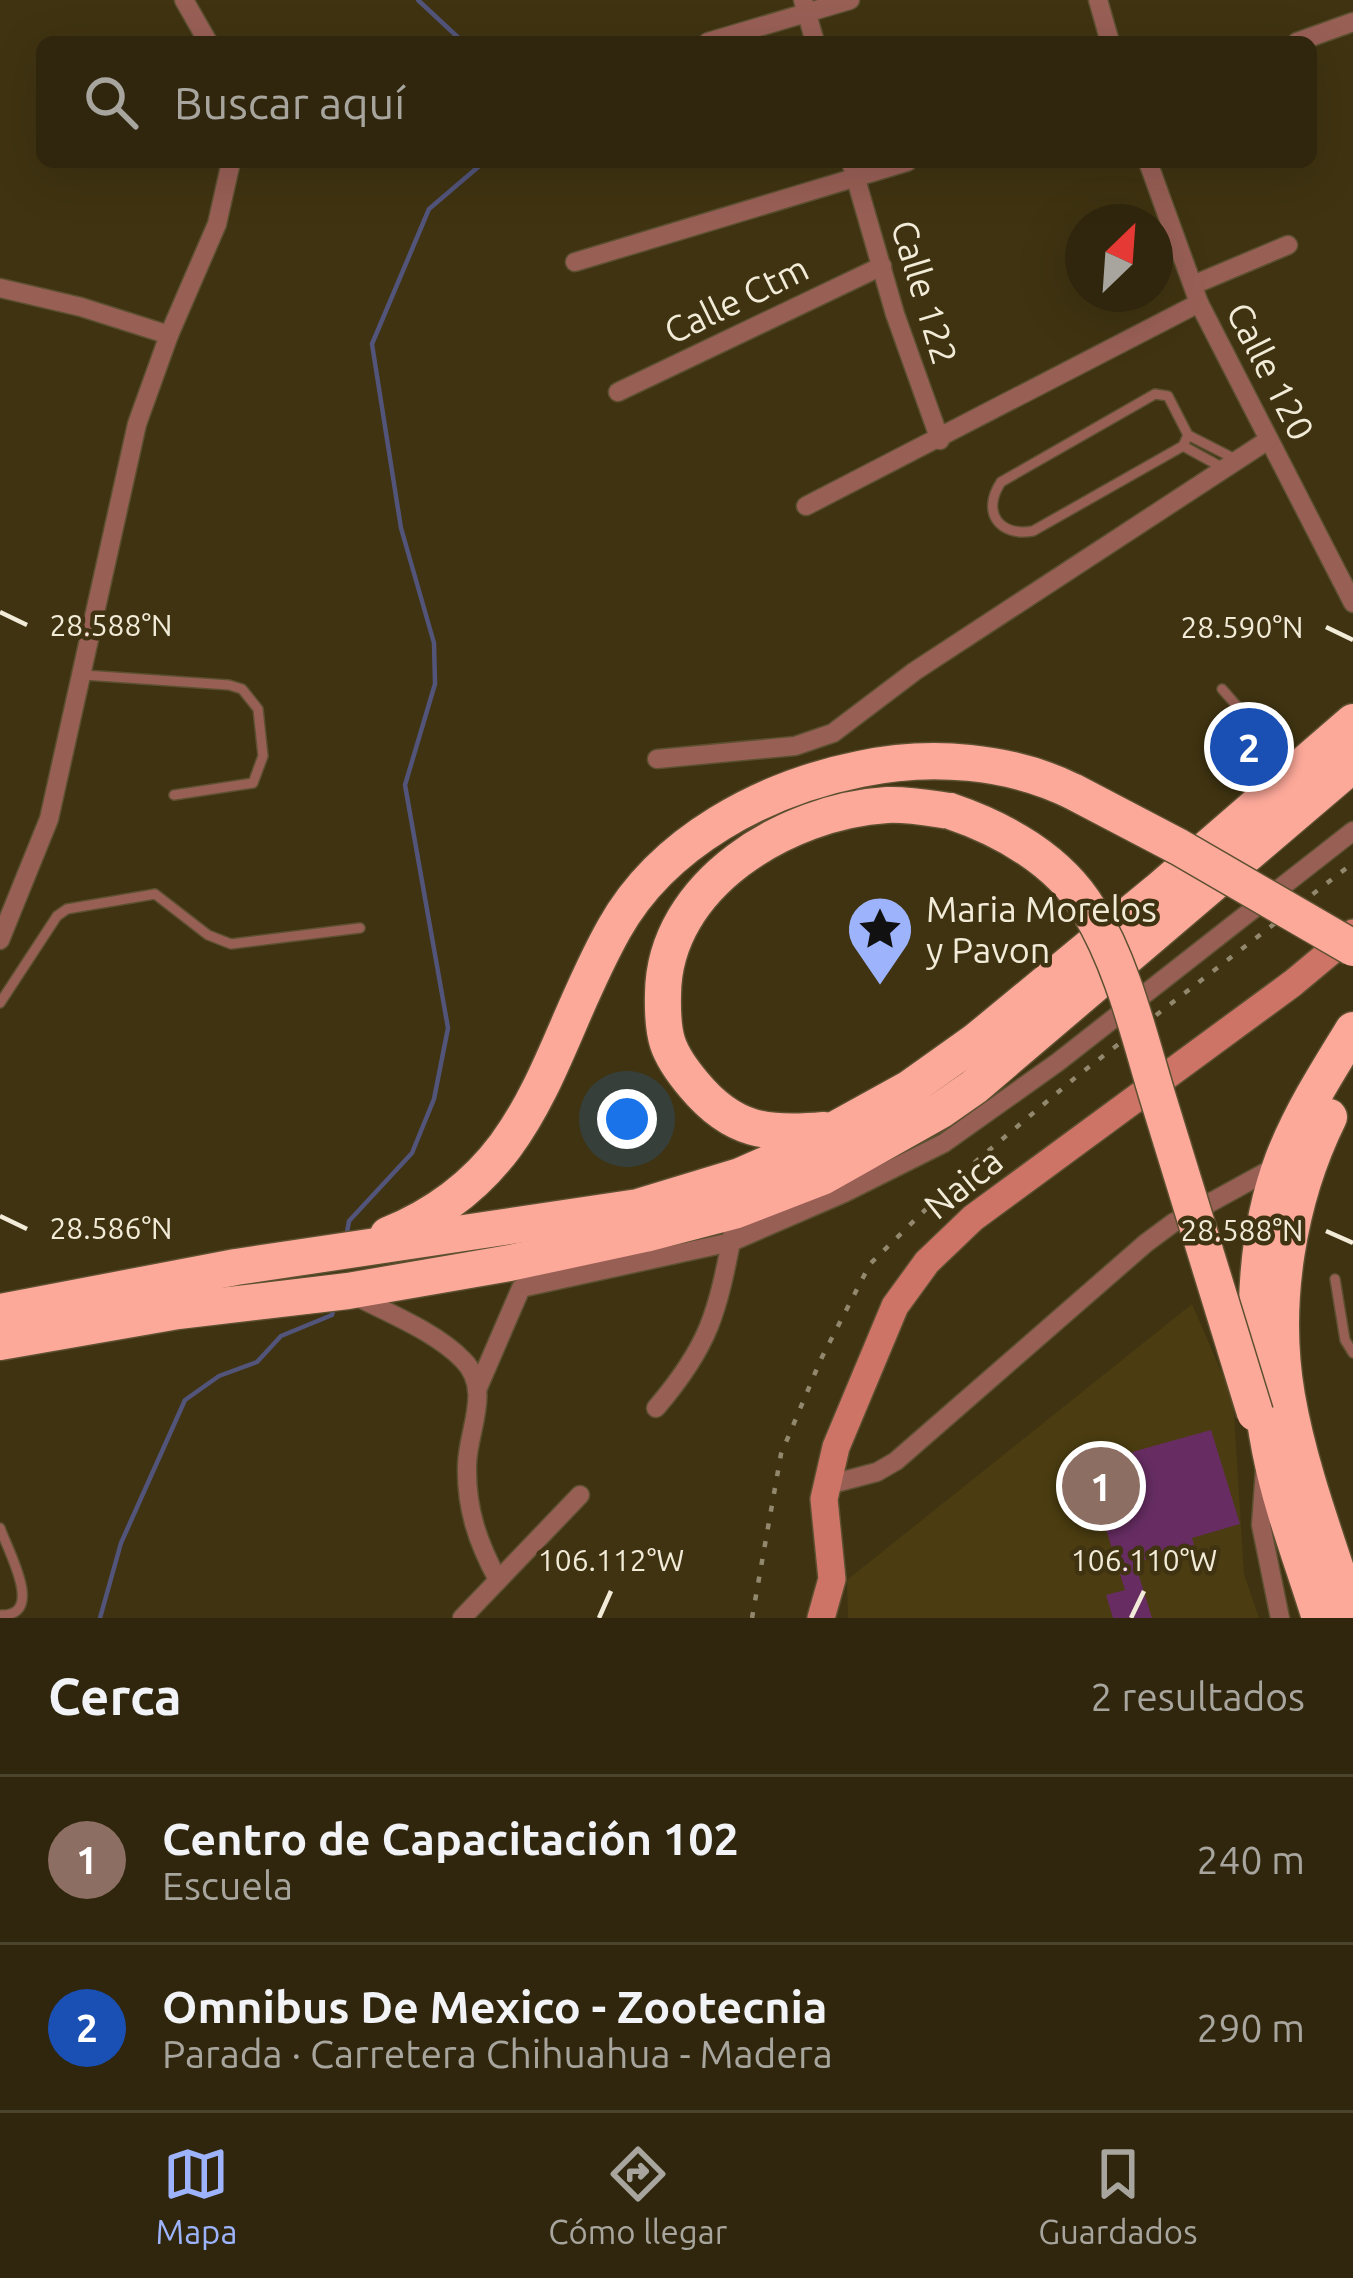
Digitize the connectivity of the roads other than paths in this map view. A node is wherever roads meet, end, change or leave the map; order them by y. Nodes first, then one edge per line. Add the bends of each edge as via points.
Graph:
1 (184, 0) edge
2 (850, 0) edge
3 (1098, 0) edge
4 (805, 6) edge
5 (1353, 22) edge
6 (205, 36) edge
7 (724, 36) edge
8 (813, 36) edge
9 (1108, 36) edge
10 (1314, 36) edge
11 (230, 168) edge
12 (1150, 168) edge
13 (854, 170) edge
14 (1288, 245) dead end
15 (575, 262) dead end
16 (882, 266) junction
17 (0, 288) edge
18 (1196, 294) junction
19 (169, 335) junction
20 (618, 392) dead end
21 (940, 440) junction
22 (1268, 440) junction
23 (1185, 441) junction
24 (1231, 464) junction
25 (806, 506) dead end
26 (1353, 603) edge
27 (84, 675) junction
28 (1222, 689) dead end
29 (1353, 722) edge
30 (657, 759) dead end
31 (1353, 764) edge
32 (1324, 779) edge
33 (175, 795) dead end
34 (1353, 831) edge
35 (360, 928) dead end
36 (1353, 932) edge
37 (0, 940) edge
38 (1353, 948) edge
39 (0, 1003) edge
40 (1353, 1030) edge
41 (1353, 1072) edge
42 (834, 1129) junction
43 (1282, 1163) junction
44 (734, 1226) junction
45 (347, 1250) junction
46 (1335, 1279) dead end
47 (341, 1292) junction
48 (0, 1312) edge
49 (0, 1342) edge
50 (1353, 1353) edge
51 (477, 1390) junction
52 (656, 1408) dead end
53 (1265, 1435) junction
54 (828, 1485) junction
55 (580, 1495) dead end
56 (0, 1528) edge
57 (499, 1580) junction
58 (0, 1616) edge
59 (463, 1618) edge
60 (821, 1618) edge
61 (1280, 1618) edge
62 (1320, 1618) edge
63 (1352, 1618) edge

1 - 6 street
2 - 4 street
3 - 9 street
4 - 7 street
4 - 8 street
5 - 10 street
11 - 19 street via 217,224
12 - 18 street, Calle 120
13 - 15 street, Calle Ctm
13 - 16 street, Calle 122
14 - 18 street
16 - 20 street, Calle Ctm
16 - 21 street, Calle 122
17 - 19 street
18 - 21 street
18 - 22 street, Calle 120
19 - 27 street via 137,424
21 - 25 street
22 - 24 street
22 - 26 street, Calle 120
23 - 23 lane via 1168,396 1155,394 1001,482 991,511 1010,532 1033,530
23 - 24 lane
24 - 30 street via 833,733 795,746
27 - 33 lane via 230,685 252,697 263,756 253,783
27 - 37 street via 49,819
28 - 32 lane
29 - 32 highway
31 - 32 highway
32 - 42 highway via 1158,891 976,1041
32 - 44 highway via 974,1087
34 - 44 street via 944,1143 844,1193
35 - 39 lane via 231,944 155,894 68,909
36 - 54 street, Naica via 987,1207 927,1262 877,1342
38 - 45 highway, bridge via 1051,780 988,766 889,763 798,786 698,837 667,862 616,926 538,1098 486,1171 452,1200
40 - 43 highway
41 - 63 highway via 1297,1203 1283,1337 1296,1438
42 - 45 highway via 740,1175 638,1207
42 - 53 highway, bridge via 763,1132 729,1116 672,1058 662,1030 663,977 693,902 790,829 872,806 950,811 1009,835 1089,910 1113,963
43 - 53 highway via 1257,1277
43 - 54 street via 1146,1243 896,1461
44 - 47 highway
44 - 51 street via 521,1288
44 - 52 street via 708,1336
45 - 48 highway
46 - 50 lane
47 - 49 highway
47 - 51 street via 455,1353
51 - 57 street via 466,1463 472,1524
53 - 61 street via 1260,1507
53 - 62 highway
54 - 60 street, Naica via 832,1579
55 - 57 street
56 - 58 lane via 25,1597 20,1610
57 - 59 street

